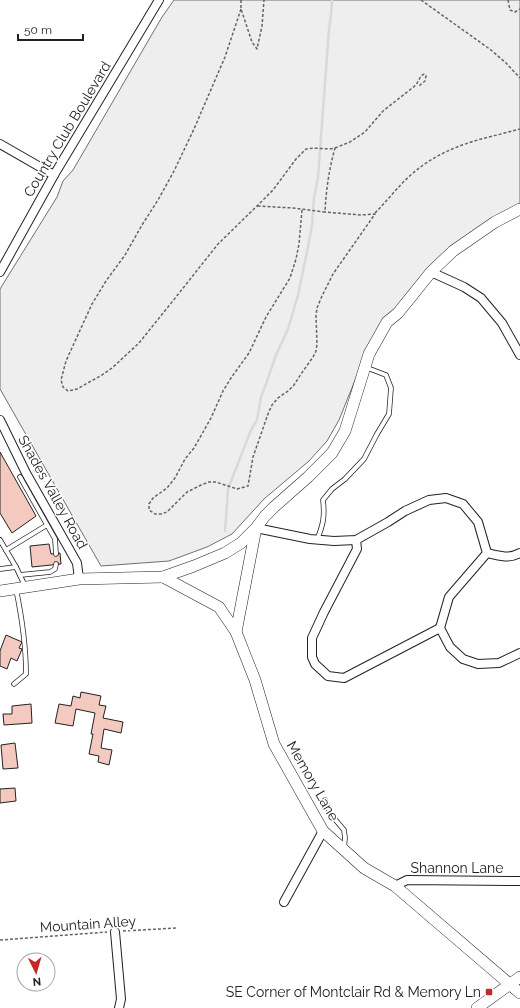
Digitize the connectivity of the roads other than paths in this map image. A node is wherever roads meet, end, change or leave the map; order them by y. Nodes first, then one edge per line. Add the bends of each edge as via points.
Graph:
1 (159, 0) edge
2 (0, 144) edge
3 (54, 175) junction
4 (520, 209) edge
5 (0, 272) edge
6 (431, 272) junction
7 (520, 355) edge
8 (365, 367) junction
9 (0, 420) edge
10 (23, 475) junction
11 (16, 479) dead end
12 (47, 525) junction
13 (256, 528) junction
14 (0, 540) edge
15 (317, 540) junction
16 (356, 540) junction
17 (6, 550) junction
18 (487, 553) junction
19 (520, 553) edge
20 (56, 554) dead end
21 (56, 564) dead end
22 (16, 567) junction
23 (0, 569) edge
24 (20, 575) junction
25 (163, 577) junction
26 (79, 579) junction
27 (21, 588) junction
28 (0, 591) edge
29 (440, 628) junction
30 (236, 632) junction
31 (520, 653) edge
32 (14, 684) dead end
33 (325, 800) dead end
34 (323, 831) junction
35 (343, 850) junction
36 (520, 881) edge
37 (395, 886) junction
38 (284, 902) dead end
39 (115, 932) road end
40 (520, 977) edge
41 (509, 984) junction
42 (520, 993) edge
43 (119, 1008) edge
44 (477, 1008) edge

1 - 3 street, Country Club Boulevard
2 - 3 street
3 - 5 street, Country Club Boulevard
4 - 6 street via 495,222 453,251
6 - 7 street via 481,298 502,323
6 - 8 street via 398,313 387,322 369,354
8 - 13 street via 346,431 332,453 274,507
8 - 15 lane via 386,375 391,388 389,414 364,459 322,500 323,525
9 - 10 street, Shades Valley Road
10 - 11 lane
10 - 12 lane
10 - 26 street, Shades Valley Road via 77,563
12 - 17 lane
12 - 20 lane via 55,540
13 - 15 street
13 - 25 street via 241,543 225,553
13 - 30 street
14 - 17 lane
15 - 16 street
16 - 18 street via 405,511 429,500 446,498 463,504 478,522
16 - 29 street via 356,549 312,638 312,657 315,664 328,676 344,678
17 - 22 lane
18 - 19 street via 500,556 514,556
18 - 29 street via 448,597
21 - 24 lane via 55,569 50,572
22 - 23 lane
22 - 24 lane
24 - 27 lane
25 - 26 street
25 - 30 street, Memory Lane via 219,607
26 - 27 street
27 - 28 street
27 - 32 lane via 26,674
29 - 31 street via 450,647 463,659 478,664 499,663
30 - 34 street, Memory Lane via 255,680 274,744
33 - 35 lane via 333,817 344,830
34 - 35 street, Memory Lane
34 - 38 street
35 - 37 street, Memory Lane via 364,868
36 - 37 street, Shannon Lane via 408,880
37 - 41 street, Memory Lane
39 - 43 street via 121,999
40 - 41 street
41 - 42 street, Memory Lane
41 - 44 street

